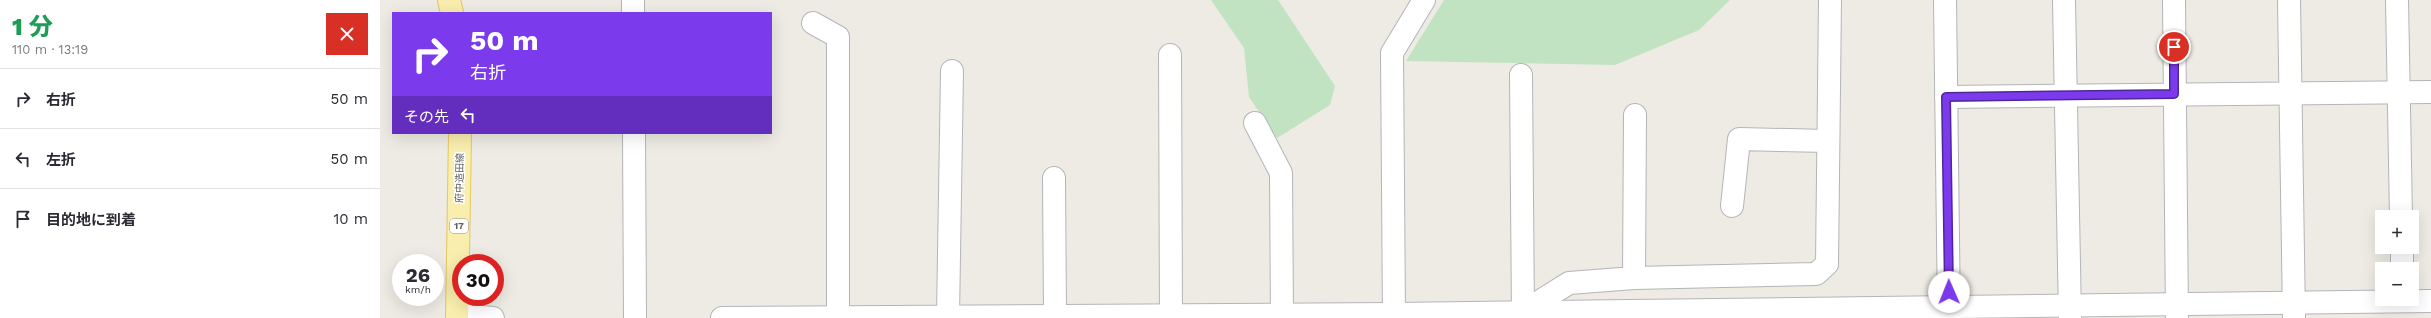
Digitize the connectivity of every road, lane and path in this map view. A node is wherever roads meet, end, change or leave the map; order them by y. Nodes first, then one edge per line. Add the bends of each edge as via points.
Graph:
1 (449, 0) edge
2 (633, 0) edge
3 (1424, 0) edge
4 (1830, 0) edge
5 (1945, 0) edge
6 (2064, 0) edge
7 (2174, 0) edge
8 (2289, 0) edge
9 (2397, 0) edge
10 (452, 12) edge
11 (633, 12) edge
12 (813, 23) dead end
13 (1170, 55) dead end
14 (952, 71) dead end
15 (1521, 75) dead end
16 (2399, 92) junction
17 (2431, 92) edge
18 (2291, 93) junction
19 (2174, 94) junction
20 (2066, 96) junction
21 (1946, 97) junction
22 (1635, 115) dead end
23 (1255, 123) dead end
24 (460, 134) edge
25 (634, 134) edge
26 (1828, 141) junction
27 (1054, 178) dead end
28 (1732, 206) dead end
29 (2401, 210) edge
30 (1634, 278) junction
31 (2431, 301) edge
32 (2419, 303) edge
33 (2403, 306) edge
34 (2294, 310) edge
35 (2177, 311) edge
36 (1949, 312) edge
37 (2070, 312) edge
38 (1523, 315) edge
39 (838, 316) junction
40 (948, 316) junction
41 (1055, 316) junction
42 (1171, 316) edge
43 (1282, 316) edge
44 (1394, 316) edge
45 (457, 317) edge
46 (493, 318) edge
47 (635, 318) edge
48 (722, 318) edge

1 - 10 main road
2 - 11 street
3 - 44 street via 1392,53
4 - 26 street
5 - 21 street
6 - 20 street
7 - 19 street
8 - 18 street
9 - 16 street
12 - 39 street via 838,37
13 - 42 street
14 - 40 street
15 - 38 street
16 - 17 street
16 - 18 street
16 - 29 street
18 - 19 street
18 - 34 street
19 - 20 street
19 - 35 street
20 - 21 street
20 - 37 street
21 - 36 street
22 - 30 street
23 - 43 street via 1281,173
24 - 45 main road, 府中造田線 / 17
25 - 47 street
26 - 28 street via 1739,139
26 - 30 street via 1827,264 1816,274
27 - 41 street
30 - 38 street via 1569,283
31 - 32 street
33 - 34 street
34 - 35 street
35 - 37 street
36 - 37 street
36 - 38 street
38 - 44 street
39 - 40 street
39 - 48 street
40 - 41 street
41 - 42 street
42 - 43 street
43 - 44 street
45 - 46 street

